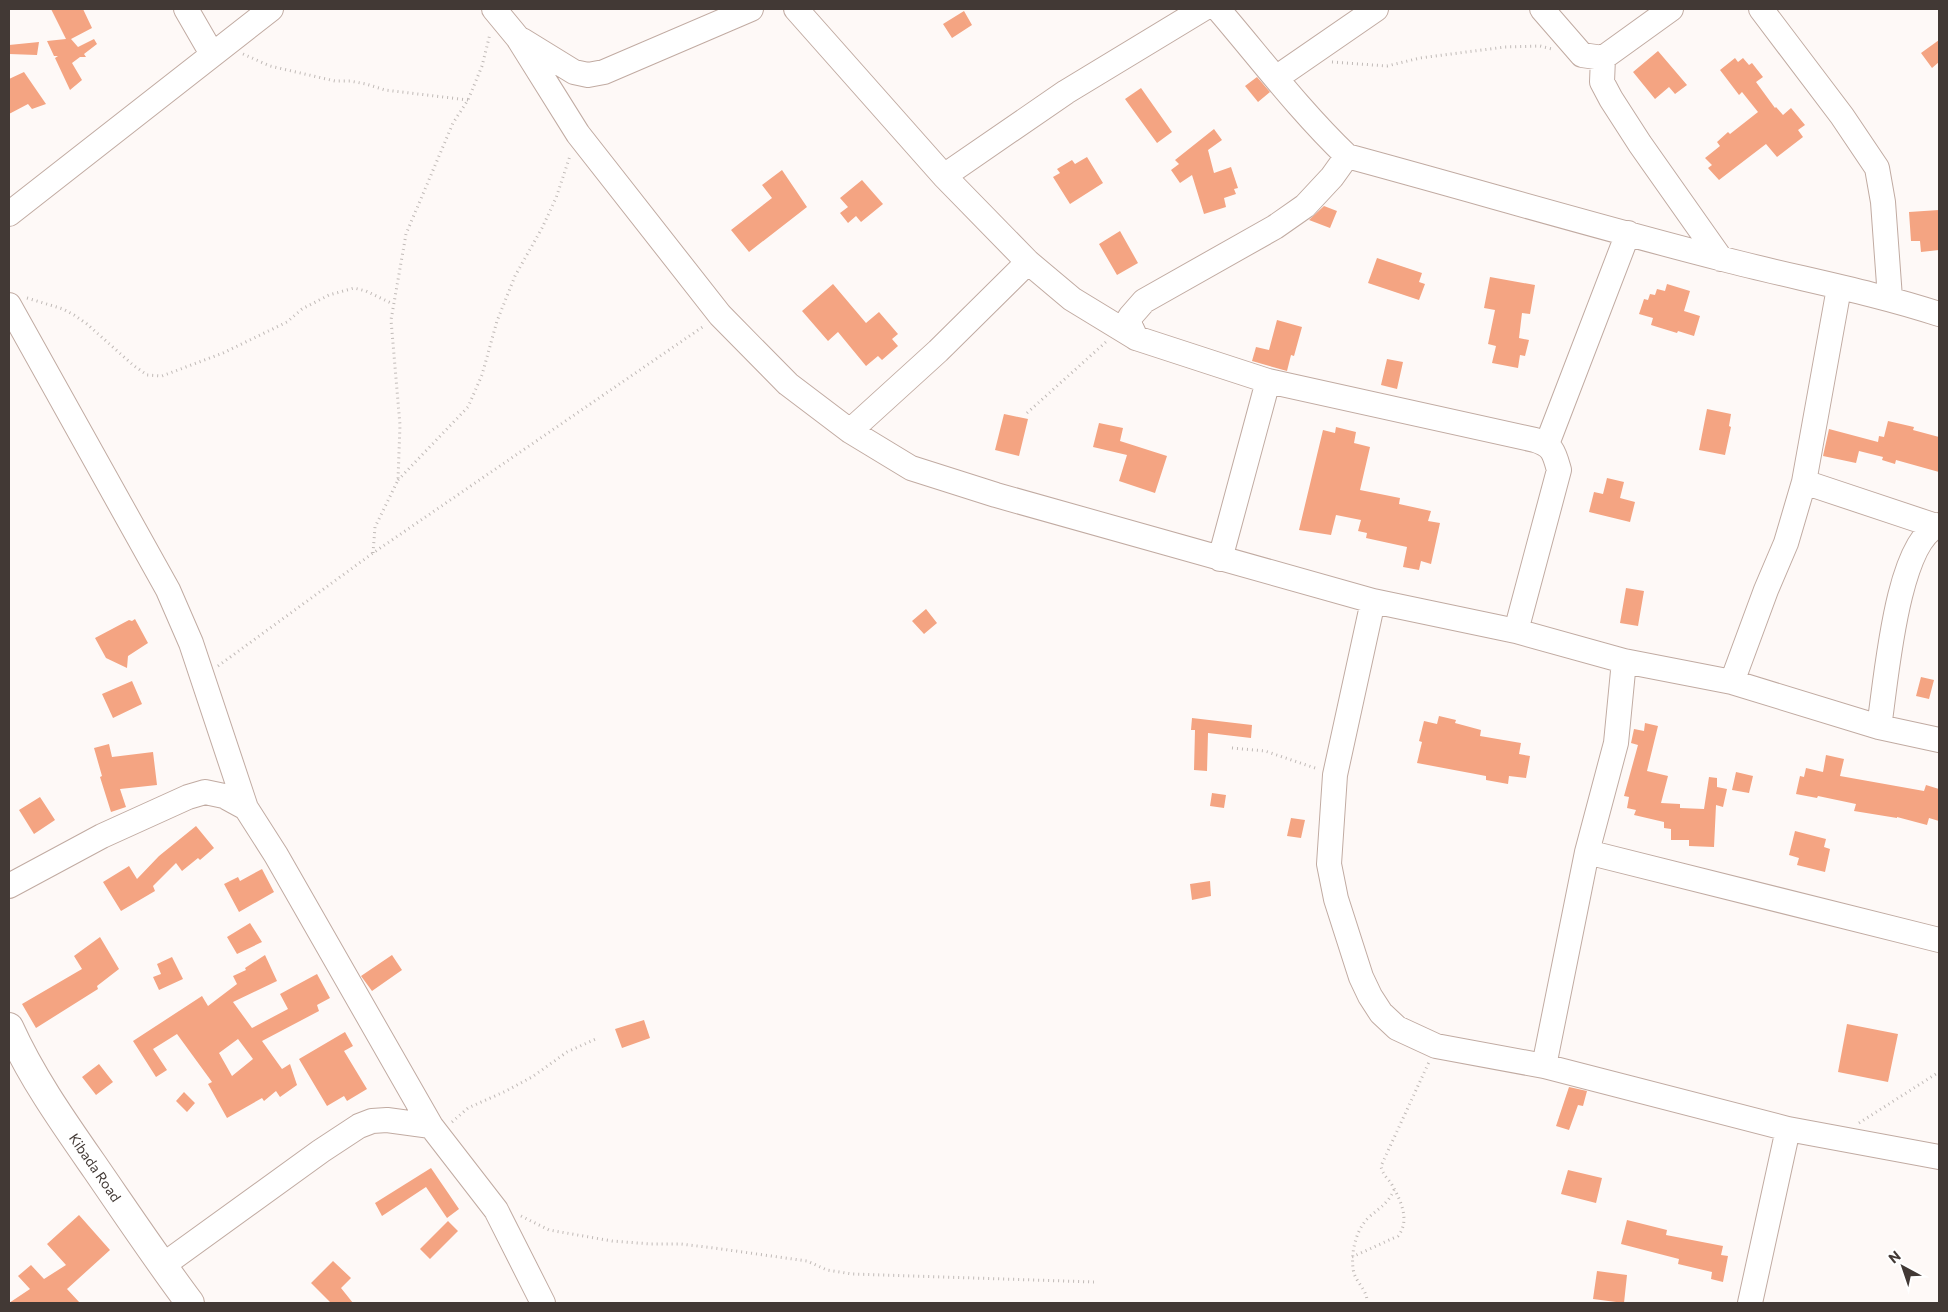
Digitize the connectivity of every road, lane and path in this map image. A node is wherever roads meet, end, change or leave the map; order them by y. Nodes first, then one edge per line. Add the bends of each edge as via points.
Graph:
1 (186, 9) edge
2 (271, 9) edge
3 (751, 9) edge
4 (796, 9) edge
5 (1203, 9) edge
6 (1218, 9) edge
7 (1376, 9) edge
8 (1542, 9) edge
9 (1671, 9) edge
10 (1761, 9) edge
11 (495, 10) edge
12 (518, 38) junction
13 (218, 49) junction
14 (1592, 56) junction
15 (1302, 60) junction
16 (1276, 78) junction
17 (468, 100) junction
18 (578, 134) junction
19 (1347, 156) junction
20 (944, 176) junction
21 (9, 214) edge
22 (1628, 233) junction
23 (1721, 259) junction
24 (1028, 262) junction
25 (1840, 288) junction
26 (1890, 298) junction
27 (16, 301) edge
28 (393, 304) junction
29 (1939, 314) edge
30 (720, 316) junction
31 (1129, 334) junction
32 (1268, 382) junction
33 (1027, 413) dead end
34 (850, 431) junction
35 (1547, 444) junction
36 (398, 480) junction
37 (1804, 482) junction
38 (1938, 525) edge
39 (373, 553) junction
40 (1220, 559) junction
41 (1373, 601) junction
42 (1516, 631) junction
43 (1624, 661) junction
44 (203, 677) junction
45 (1732, 682) junction
46 (1879, 727) junction
47 (1939, 740) edge
48 (1232, 748) dead end
49 (1335, 775) junction
50 (246, 808) junction
51 (1587, 852) junction
52 (9, 886) edge
53 (1939, 940) edge
54 (9, 1026) edge
55 (598, 1038) dead end
56 (1436, 1046) junction
57 (1544, 1066) junction
58 (1939, 1072) edge
59 (1788, 1129) junction
60 (435, 1130) junction
61 (1835, 1138) junction
62 (1939, 1157) edge
63 (1395, 1190) junction
64 (496, 1210) junction
65 (1352, 1257) junction
66 (162, 1266) junction
67 (1094, 1282) dead end
68 (190, 1303) edge
69 (543, 1303) edge
70 (1367, 1303) edge
71 (1750, 1303) edge

1 - 13 street
2 - 13 street
3 - 12 street via 604,72 588,75 574,72
4 - 20 street
5 - 20 street via 1066,92
6 - 16 street
7 - 15 street
8 - 14 street
9 - 14 street
10 - 26 street via 1877,168 1883,202
11 - 12 street
11 - 17 path via 482,66
12 - 18 street
13 - 17 path via 334,81
13 - 21 street
14 - 15 path via 1540,46 1420,58 1387,66
14 - 23 street via 1611,99
15 - 16 street
16 - 19 street
17 - 28 path via 454,123 406,234
18 - 30 street
18 - 36 path via 556,198 515,276 468,407
19 - 22 street
19 - 31 street via 1332,178 1305,206 1275,227 1144,301 1130,317
20 - 24 street
22 - 23 street
22 - 35 street
23 - 25 street
24 - 31 street via 1072,299
24 - 34 street via 938,351
25 - 26 street
25 - 37 street
26 - 29 street
27 - 28 path via 63,309 87,324 132,365 147,375 162,376 223,353 287,322 302,308 329,295 354,288
27 - 44 street via 168,590
28 - 36 path via 391,320 400,425
30 - 34 street via 788,384
30 - 39 path
31 - 32 street
31 - 33 path
32 - 35 street
32 - 40 street
34 - 40 street via 911,468
35 - 42 street via 1559,470
36 - 39 path via 375,527
37 - 38 street
37 - 45 street via 1786,543
38 - 46 street via 1918,544 1907,568 1898,604
39 - 44 path
40 - 41 street
41 - 42 street
41 - 49 street
42 - 43 street
43 - 45 street
43 - 51 street via 1616,743
44 - 50 street
45 - 46 street
46 - 47 street
48 - 49 path via 1265,751
49 - 56 street via 1329,864 1336,899 1361,977 1381,1013 1398,1028
50 - 52 street via 224,796 204,792 188,797 102,836
50 - 60 street
51 - 53 street
51 - 57 street
54 - 66 main road, Kibada Road via 23,1058 58,1114
55 - 60 path via 567,1052 532,1077 468,1108
56 - 57 street
56 - 63 path via 1382,1163 1382,1170
57 - 59 street
58 - 61 path
59 - 61 street
59 - 71 street
60 - 64 street
60 - 66 street via 387,1120 359,1126
61 - 62 street
63 - 65 path via 1388,1202 1362,1225
63 - 65 path via 1404,1219 1398,1236
64 - 67 path via 520,1215 549,1230 612,1241 681,1244 807,1261 827,1270 852,1274
64 - 69 street
65 - 70 path via 1353,1272 1363,1288
66 - 68 main road, Kibada Road

